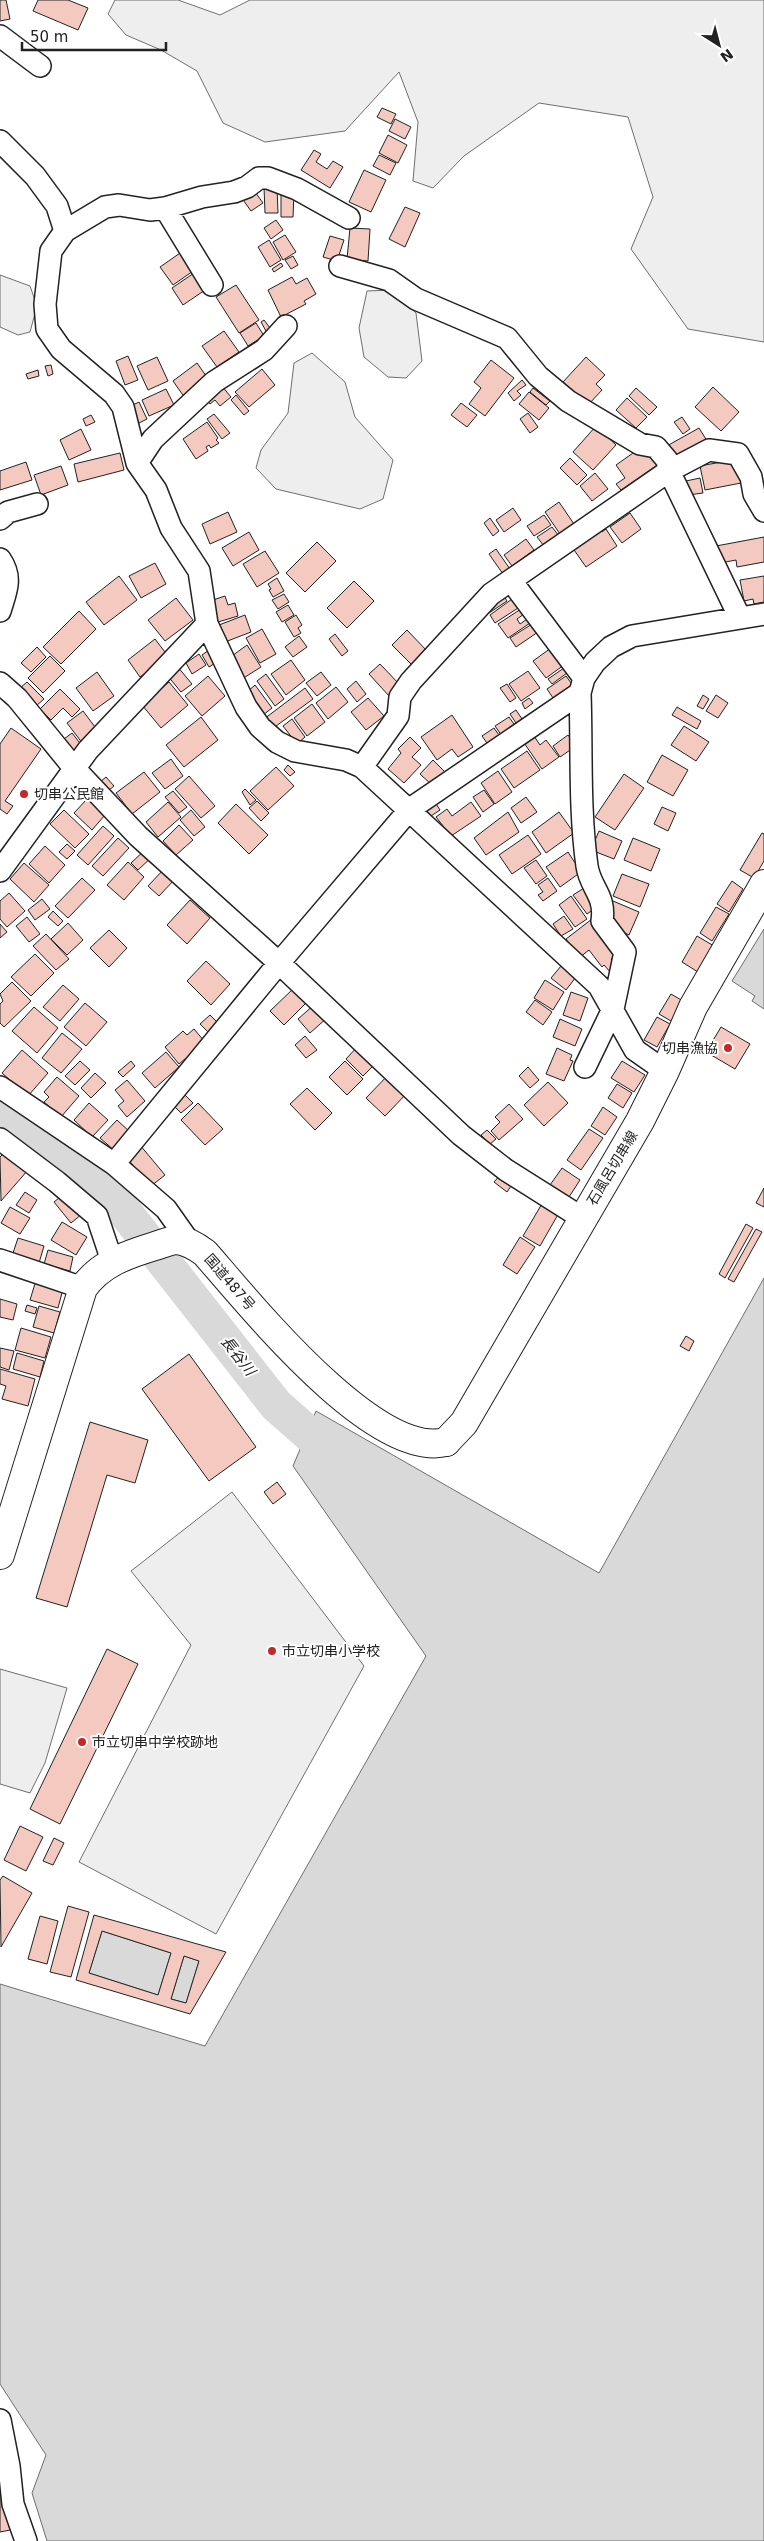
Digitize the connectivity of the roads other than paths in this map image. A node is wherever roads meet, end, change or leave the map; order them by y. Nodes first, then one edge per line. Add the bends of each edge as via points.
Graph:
1 (0, 36) edge
2 (40, 66) dead end
3 (0, 141) edge
4 (165, 208) junction
5 (349, 218) dead end
6 (65, 231) junction
7 (340, 266) dead end
8 (212, 285) dead end
9 (286, 326) dead end
10 (137, 463) junction
11 (669, 471) junction
12 (36, 504) dead end
13 (764, 511) edge
14 (0, 519) edge
15 (0, 559) edge
16 (512, 582) junction
17 (0, 611) edge
18 (764, 614) edge
19 (740, 618) junction
20 (207, 624) junction
21 (0, 683) edge
22 (582, 686) junction
23 (362, 767) junction
24 (74, 768) junction
25 (410, 809) junction
26 (0, 871) edge
27 (764, 884) edge
28 (279, 963) junction
29 (613, 1009) junction
30 (585, 1067) dead end
31 (665, 1072) junction
32 (0, 1087) edge
33 (0, 1139) edge
34 (114, 1164) junction
35 (582, 1218) junction
36 (183, 1242) junction
37 (120, 1258) junction
38 (0, 1260) edge
39 (83, 1288) junction
40 (446, 1442) joint
41 (0, 1555) edge
42 (0, 2420) edge
43 (4, 2466) edge
44 (26, 2541) edge

1 - 2 street
3 - 6 street via 41,183 57,206
4 - 5 street via 234,192 259,178 268,178 297,189
4 - 6 street via 105,207
4 - 8 street
6 - 10 street via 51,251 45,304 47,329 61,349 114,394 123,407
7 - 11 street via 390,280 416,299 507,338 538,376 568,401 640,444 656,447 666,460
9 - 10 street via 264,350 214,382 153,439
10 - 20 street via 156,490 170,528 199,571
11 - 13 street via 709,450 738,454
11 - 16 street
11 - 19 street
12 - 14 street via 8,512
15 - 17 street via 10,581
16 - 22 street
16 - 23 street via 491,594 411,681 400,697 398,716
18 - 19 street
19 - 22 street via 632,636 611,647 596,662
20 - 23 street via 246,707 260,728 295,751 346,760
20 - 24 street
21 - 24 street via 17,698
22 - 25 street
22 - 29 street via 587,869 604,906 602,921 625,952
23 - 25 street
24 - 26 street
24 - 28 street via 138,836
25 - 28 street
25 - 29 street via 599,986
27 - 31 main road, 石風呂切串線 via 693,1007
28 - 34 street
28 - 35 street via 461,1135 506,1170
29 - 30 street
29 - 31 street via 635,1050
31 - 35 main road, 石風呂切串線
32 - 34 street
33 - 37 street via 97,1216
34 - 36 street via 166,1210
35 - 40 main road, 石風呂切串線 via 464,1423
36 - 37 main road
36 - 40 main road, 国道487号 via 205,1253 284,1344 360,1411 415,1442 433,1445
37 - 39 main road via 93,1275
38 - 39 street
39 - 41 main road
42 - 43 street
43 - 44 street

